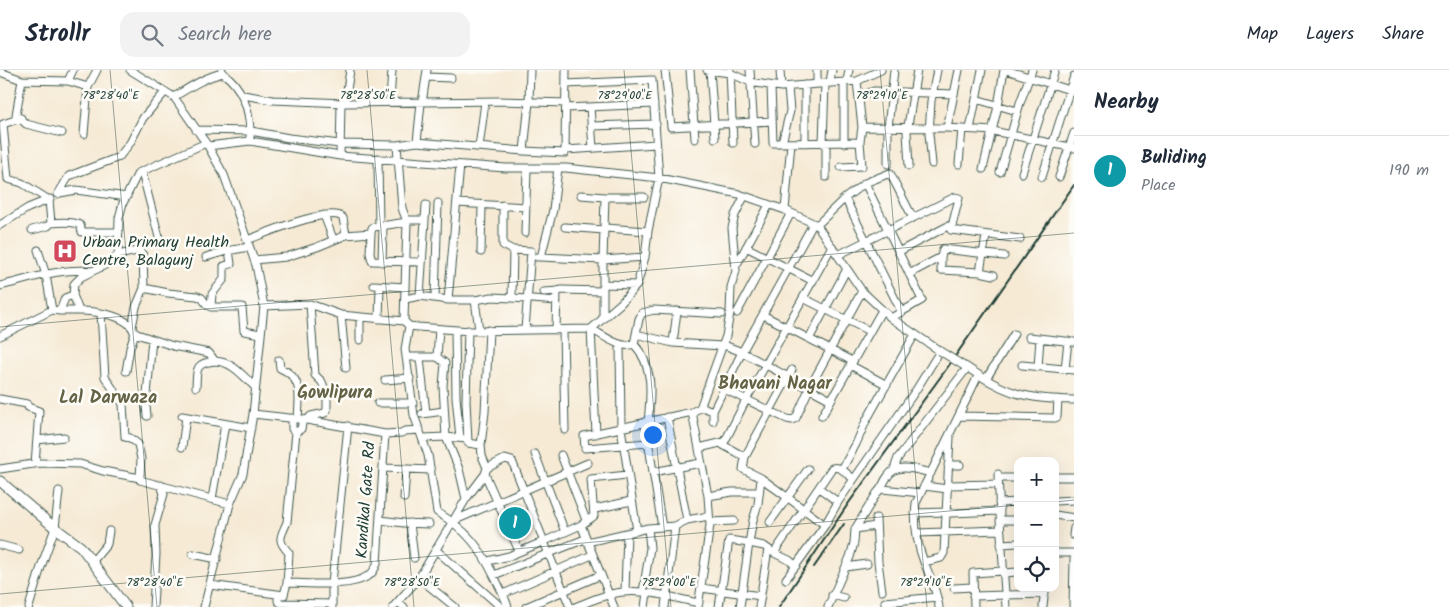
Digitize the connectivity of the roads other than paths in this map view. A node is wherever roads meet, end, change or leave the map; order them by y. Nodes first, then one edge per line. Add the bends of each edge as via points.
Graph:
1 (73, 70) edge
2 (97, 70) edge
3 (130, 70) edge
4 (350, 70) edge
5 (392, 70) edge
6 (530, 70) edge
7 (566, 70) edge
8 (666, 70) edge
9 (690, 70) edge
10 (709, 70) edge
11 (750, 70) edge
12 (780, 70) edge
13 (817, 70) edge
14 (832, 70) edge
15 (849, 70) edge
16 (881, 70) edge
17 (894, 70) edge
18 (917, 70) edge
19 (937, 70) edge
20 (959, 70) edge
21 (982, 70) edge
22 (1005, 70) edge
23 (1032, 70) edge
24 (1055, 70) edge
25 (0, 72) edge
26 (222, 72) edge
27 (730, 72) edge
28 (869, 73) edge
29 (427, 74) edge
30 (1074, 76) edge
31 (452, 78) dead end
32 (1029, 78) junction
33 (22, 80) junction
34 (68, 81) junction
35 (857, 81) junction
36 (750, 82) junction
37 (845, 82) junction
38 (828, 83) junction
39 (1051, 83) junction
40 (566, 84) junction
41 (817, 84) junction
42 (805, 85) junction
43 (771, 86) junction
44 (88, 87) junction
45 (784, 87) junction
46 (1072, 90) edge
47 (165, 92) junction
48 (892, 92) junction
49 (913, 93) junction
50 (933, 93) junction
51 (954, 94) junction
52 (242, 95) junction
53 (859, 96) junction
54 (174, 97) junction
55 (976, 99) junction
56 (390, 101) junction
57 (343, 102) junction
58 (485, 102) junction
59 (529, 102) junction
60 (422, 103) junction
61 (654, 104) junction
62 (566, 106) junction
63 (998, 106) junction
64 (590, 107) junction
65 (1017, 111) junction
66 (21, 118) junction
67 (772, 121) junction
68 (753, 122) junction
69 (656, 124) junction
70 (732, 124) junction
71 (714, 125) junction
72 (591, 126) junction
73 (694, 126) junction
74 (862, 128) junction
75 (888, 128) junction
76 (908, 128) junction
77 (929, 128) junction
78 (946, 128) junction
79 (962, 129) junction
80 (970, 129) junction
81 (196, 130) junction
82 (251, 131) junction
83 (993, 131) junction
84 (62, 133) dead end
85 (1074, 133) edge
86 (84, 134) dead end
87 (1010, 134) junction
88 (715, 138) dead end
89 (695, 139) dead end
90 (1032, 139) junction
91 (250, 141) junction
92 (417, 142) junction
93 (805, 142) junction
94 (860, 142) junction
95 (733, 143) dead end
96 (782, 143) junction
97 (791, 143) junction
98 (825, 143) junction
99 (844, 143) junction
100 (1053, 143) junction
101 (340, 144) junction
102 (656, 144) junction
103 (755, 144) dead end
104 (207, 145) junction
105 (397, 145) junction
106 (479, 147) junction
107 (1072, 147) edge
108 (593, 148) junction
109 (566, 150) junction
110 (524, 151) junction
111 (340, 156) junction
112 (378, 158) junction
113 (398, 159) junction
114 (888, 164) dead end
115 (932, 164) dead end
116 (959, 164) dead end
117 (460, 165) junction
118 (908, 166) dead end
119 (841, 167) dead end
120 (558, 168) junction
121 (527, 169) junction
122 (983, 169) dead end
123 (142, 172) junction
124 (1000, 172) dead end
125 (1022, 173) dead end
126 (826, 177) dead end
127 (1042, 177) dead end
128 (1059, 177) dead end
129 (659, 178) junction
130 (865, 183) junction
131 (58, 194) junction
132 (581, 194) dead end
133 (127, 197) junction
134 (605, 197) junction
135 (644, 197) dead end
136 (744, 197) junction
137 (844, 198) junction
138 (49, 200) junction
139 (438, 203) dead end
140 (457, 203) junction
141 (426, 205) dead end
142 (482, 205) junction
143 (503, 205) junction
144 (769, 205) junction
145 (526, 207) junction
146 (788, 211) junction
147 (324, 215) junction
148 (913, 218) junction
149 (424, 220) junction
150 (406, 221) junction
151 (51, 223) junction
152 (815, 224) junction
153 (0, 225) edge
154 (381, 226) junction
155 (565, 227) dead end
156 (604, 229) junction
157 (32, 230) dead end
158 (887, 230) junction
159 (951, 230) junction
160 (648, 231) junction
161 (119, 232) junction
162 (371, 233) junction
163 (525, 233) dead end
164 (346, 235) junction
165 (986, 236) junction
166 (1020, 239) dead end
167 (333, 240) junction
168 (160, 241) dead end
169 (866, 241) junction
170 (248, 244) junction
171 (832, 246) junction
172 (746, 247) junction
173 (38, 250) dead end
174 (229, 250) junction
175 (513, 250) junction
176 (481, 252) dead end
177 (898, 252) junction
178 (983, 254) junction
179 (118, 255) junction
180 (838, 255) junction
181 (1004, 256) dead end
182 (206, 257) dead end
183 (531, 257) junction
184 (542, 257) junction
185 (645, 257) junction
186 (941, 257) junction
187 (767, 258) junction
188 (254, 260) junction
189 (603, 260) junction
190 (382, 262) junction
191 (406, 262) junction
192 (422, 262) junction
193 (736, 266) junction
194 (788, 268) junction
195 (848, 269) junction
196 (93, 271) junction
197 (980, 272) junction
198 (909, 274) junction
199 (994, 275) dead end
200 (46, 276) junction
201 (813, 281) junction
202 (637, 285) junction
203 (0, 286) edge
204 (405, 287) junction
205 (144, 288) junction
206 (603, 288) junction
207 (559, 291) junction
208 (862, 291) junction
209 (544, 292) dead end
210 (73, 295) junction
211 (420, 296) junction
212 (405, 298) junction
213 (435, 298) junction
214 (512, 298) junction
215 (803, 298) junction
216 (529, 299) junction
217 (448, 300) junction
218 (475, 300) junction
219 (557, 301) junction
220 (310, 304) junction
221 (211, 306) junction
222 (264, 306) junction
223 (825, 309) junction
224 (52, 310) junction
225 (882, 310) junction
226 (60, 311) junction
227 (79, 311) junction
228 (678, 311) junction
229 (902, 311) junction
230 (738, 313) dead end
231 (101, 314) junction
232 (722, 314) dead end
233 (341, 315) junction
234 (763, 315) junction
235 (360, 317) junction
236 (379, 318) junction
237 (603, 318) junction
238 (891, 318) junction
239 (847, 320) junction
240 (406, 323) junction
241 (786, 327) junction
242 (440, 329) junction
243 (591, 329) junction
244 (134, 330) junction
245 (455, 330) junction
246 (468, 330) junction
247 (479, 330) junction
248 (489, 330) junction
249 (525, 330) junction
250 (560, 330) junction
251 (869, 331) junction
252 (261, 334) junction
253 (636, 334) junction
254 (915, 334) junction
255 (1014, 334) dead end
256 (0, 336) edge
257 (1028, 337) dead end
258 (1040, 338) junction
259 (152, 339) junction
260 (810, 339) junction
261 (360, 340) dead end
262 (1071, 341) edge
263 (674, 343) junction
264 (620, 344) junction
265 (634, 344) junction
266 (723, 345) junction
267 (830, 350) junction
268 (940, 351) junction
269 (742, 352) junction
270 (406, 357) junction
271 (437, 357) junction
272 (420, 358) junction
273 (215, 360) junction
274 (279, 360) dead end
275 (851, 363) junction
276 (765, 365) junction
277 (1022, 365) dead end
278 (966, 367) junction
279 (1038, 367) junction
280 (346, 368) dead end
281 (792, 370) dead end
282 (1065, 370) junction
283 (1074, 370) edge
284 (126, 371) dead end
285 (978, 376) junction
286 (788, 377) junction
287 (410, 378) junction
288 (385, 380) dead end
289 (986, 380) junction
290 (887, 385) junction
291 (196, 387) dead end
292 (255, 387) junction
293 (809, 388) junction
294 (724, 389) junction
295 (0, 399) edge
296 (746, 400) junction
297 (831, 400) junction
298 (1058, 400) junction
299 (1074, 400) edge
300 (378, 403) dead end
301 (413, 403) junction
302 (700, 408) junction
303 (444, 411) junction
304 (713, 411) junction
305 (770, 411) junction
306 (692, 412) junction
307 (253, 414) junction
308 (426, 414) junction
309 (414, 415) junction
310 (147, 416) dead end
311 (822, 416) dead end
312 (959, 416) junction
313 (667, 418) junction
314 (300, 419) junction
315 (713, 421) dead end
316 (647, 422) junction
317 (226, 424) junction
318 (348, 426) junction
319 (251, 428) junction
320 (621, 428) junction
321 (420, 430) junction
322 (565, 430) dead end
323 (296, 432) junction
324 (384, 434) junction
325 (596, 434) junction
326 (950, 434) junction
327 (64, 437) dead end
328 (446, 437) junction
329 (423, 438) junction
330 (460, 438) junction
331 (37, 440) junction
332 (724, 442) junction
333 (468, 443) junction
334 (648, 443) junction
335 (481, 445) junction
336 (623, 445) junction
337 (182, 447) dead end
338 (699, 448) junction
339 (535, 454) dead end
340 (561, 455) dead end
341 (745, 457) junction
342 (588, 463) dead end
343 (701, 463) junction
344 (35, 464) junction
345 (948, 465) junction
346 (960, 465) dead end
347 (678, 467) junction
348 (384, 468) junction
349 (406, 468) junction
350 (808, 469) dead end
351 (842, 469) junction
352 (894, 469) junction
353 (0, 470) edge
354 (431, 470) junction
355 (486, 471) junction
356 (568, 472) junction
357 (653, 472) junction
358 (931, 472) junction
359 (627, 475) junction
360 (1059, 477) edge
361 (1074, 477) edge
362 (140, 478) junction
363 (761, 478) junction
364 (1014, 478) edge
365 (854, 479) junction
366 (998, 479) junction
367 (0, 481) edge
368 (546, 482) junction
369 (161, 485) junction
370 (948, 487) junction
371 (819, 488) junction
372 (882, 489) junction
373 (923, 489) junction
374 (524, 491) junction
375 (59, 492) dead end
376 (759, 492) junction
377 (708, 496) junction
378 (787, 497) junction
379 (404, 498) dead end
380 (212, 499) junction
381 (466, 499) junction
382 (1059, 500) edge
383 (1074, 500) edge
384 (631, 501) junction
385 (838, 502) junction
386 (1014, 502) edge
387 (497, 503) junction
388 (999, 503) junction
389 (230, 504) junction
390 (595, 509) junction
391 (804, 510) junction
392 (1000, 512) junction
393 (915, 513) junction
394 (949, 513) junction
395 (1059, 516) edge
396 (876, 518) dead end
397 (1074, 518) edge
398 (709, 519) junction
399 (380, 520) junction
400 (687, 520) junction
401 (1000, 520) junction
402 (1014, 520) edge
403 (453, 522) junction
404 (584, 522) junction
405 (734, 522) dead end
406 (770, 522) dead end
407 (410, 523) junction
408 (429, 524) dead end
409 (825, 525) junction
410 (675, 526) junction
411 (876, 526) junction
412 (662, 527) junction
413 (55, 528) junction
414 (648, 528) junction
415 (855, 529) junction
416 (1000, 530) junction
417 (109, 531) dead end
418 (637, 531) junction
419 (565, 532) junction
420 (946, 532) junction
421 (627, 533) junction
422 (917, 533) junction
423 (586, 540) junction
424 (545, 541) junction
425 (749, 543) junction
426 (1014, 543) edge
427 (1001, 544) junction
428 (0, 545) edge
429 (19, 550) dead end
430 (436, 550) junction
431 (519, 551) junction
432 (771, 551) junction
433 (549, 552) junction
434 (1059, 553) edge
435 (1074, 553) edge
436 (193, 554) dead end
437 (592, 555) junction
438 (414, 558) dead end
439 (217, 559) junction
440 (1074, 559) edge
441 (488, 561) junction
442 (92, 562) junction
443 (924, 562) junction
444 (867, 564) dead end
445 (796, 566) junction
446 (846, 567) junction
447 (556, 571) junction
448 (1003, 572) junction
449 (1014, 572) edge
450 (494, 575) junction
451 (601, 575) junction
452 (419, 578) junction
453 (786, 579) dead end
454 (287, 583) junction
455 (332, 583) junction
456 (210, 585) junction
457 (972, 587) junction
458 (701, 588) junction
459 (954, 588) dead end
460 (564, 590) junction
461 (722, 591) junction
462 (882, 591) dead end
463 (625, 592) junction
464 (1037, 592) edge
465 (1045, 592) edge
466 (645, 593) junction
467 (503, 594) junction
468 (742, 594) junction
469 (278, 595) junction
470 (609, 595) junction
471 (832, 595) junction
472 (761, 596) junction
473 (973, 596) junction
474 (1005, 596) junction
475 (667, 597) junction
476 (937, 597) junction
477 (844, 598) dead end
478 (395, 604) edge
479 (592, 604) edge
480 (698, 605) edge
481 (332, 606) edge
482 (30, 607) edge
483 (126, 607) edge
484 (152, 607) edge
485 (204, 607) edge
486 (404, 607) edge
487 (455, 607) edge
488 (501, 607) edge
489 (508, 607) edge
490 (526, 607) edge
491 (570, 607) edge
492 (575, 607) edge
493 (614, 607) edge
494 (645, 607) edge
495 (665, 607) edge
496 (719, 607) edge
497 (740, 607) edge
498 (759, 607) edge
499 (828, 607) edge
500 (885, 607) edge
501 (939, 607) edge
502 (974, 607) edge
503 (1006, 607) edge
504 (1043, 607) edge
505 (1073, 607) edge

1 - 34 street
2 - 44 street
3 - 47 street
4 - 57 street
5 - 56 street
6 - 59 street
7 - 40 street
8 - 73 street via 671,127
9 - 73 street
10 - 27 street
10 - 71 street
11 - 36 street
12 - 45 street
13 - 41 street
14 - 38 street
15 - 37 street
16 - 28 street
17 - 48 street
18 - 49 street
19 - 50 street
20 - 51 street
21 - 55 street
22 - 32 street
22 - 63 street
23 - 32 street
24 - 39 street
25 - 33 street
26 - 52 street
26 - 54 street
27 - 36 street
27 - 70 street
28 - 35 street
29 - 31 street
29 - 60 street
30 - 46 street
32 - 39 street
32 - 65 street
33 - 34 street
33 - 66 street via 16,115
34 - 44 street
35 - 37 street
35 - 53 street
36 - 43 street
36 - 68 street
37 - 38 street
37 - 99 street
38 - 41 street
38 - 98 street
39 - 46 street
39 - 90 street
40 - 61 street via 652,80
40 - 62 street
41 - 42 street
42 - 45 street
42 - 93 street
43 - 45 street
43 - 67 street
44 - 86 street
45 - 96 street via 790,111
46 - 100 street
47 - 54 street
47 - 131 street via 143,118 119,157 69,176
48 - 49 street
48 - 53 street via 874,91
48 - 75 street
49 - 50 street
49 - 76 street
50 - 51 street
50 - 77 street
51 - 78 street
52 - 57 street via 273,100
52 - 82 street
53 - 74 street
54 - 81 street
55 - 63 street
55 - 80 street
56 - 57 street
56 - 60 street
57 - 101 street
58 - 59 street
58 - 60 street
58 - 106 street
59 - 62 street
59 - 110 street
60 - 92 street
61 - 64 street
61 - 69 street
62 - 64 street
62 - 109 street
63 - 65 street
63 - 83 street
64 - 72 street
65 - 87 street
66 - 84 street via 26,124
66 - 138 street via 3,124 8,179 22,183
67 - 68 street
67 - 96 street via 773,143
68 - 70 street
68 - 103 street
69 - 72 street
69 - 102 street
70 - 71 street
70 - 95 street
71 - 73 street
71 - 88 street
72 - 108 street
73 - 89 street
74 - 75 street
74 - 94 street
75 - 76 street
75 - 114 street
76 - 77 street
76 - 118 street
77 - 78 street
77 - 115 street
78 - 79 street
79 - 80 street
79 - 116 street
80 - 83 street
81 - 82 street
81 - 104 street
82 - 91 street
82 - 101 street
83 - 87 street
83 - 122 street
85 - 107 street
87 - 90 street
87 - 124 street
90 - 100 street
90 - 125 street
91 - 104 street
91 - 111 street
92 - 105 street
92 - 106 street
93 - 97 street
93 - 98 street
94 - 99 street
94 - 119 street via 862,166
96 - 97 street
97 - 146 street
98 - 99 street
98 - 126 street
100 - 107 street
100 - 127 street
101 - 105 street
101 - 111 street
102 - 108 street
102 - 129 street
104 - 123 street
104 - 170 street via 224,175
105 - 113 street
106 - 110 street
107 - 128 street
108 - 109 street
109 - 110 street via 565,153
111 - 112 street
112 - 113 street
112 - 154 street
113 - 117 street
113 - 150 street
117 - 121 street
117 - 140 street
120 - 121 street
120 - 129 street
120 - 184 street via 553,210
121 - 145 street
123 - 133 street via 138,173
123 - 168 street
129 - 136 street
129 - 160 street
130 - 137 street
130 - 148 street via 890,173
130 - 158 street
131 - 133 street via 76,190
131 - 138 street
132 - 134 street
133 - 161 street via 119,218
134 - 135 street
134 - 156 street
136 - 144 street
136 - 193 street via 732,228
137 - 152 street
137 - 169 street
138 - 151 street
138 - 153 street
139 - 213 street
140 - 142 street
140 - 217 street
141 - 149 street
142 - 143 street
142 - 176 street
143 - 145 street
143 - 175 street via 503,245
144 - 146 street
144 - 172 street
145 - 163 street
146 - 152 street
146 - 187 street
147 - 164 street via 343,216
147 - 167 street
147 - 170 street via 312,216
148 - 158 street
148 - 159 street via 955,197 960,198
149 - 150 street
149 - 192 street
150 - 154 street
150 - 191 street
151 - 157 street
151 - 161 street via 77,224 84,232
152 - 171 street
152 - 194 street
154 - 162 street via 373,228
154 - 190 street
155 - 156 street
156 - 160 street
156 - 189 street
158 - 169 street
158 - 177 street
159 - 165 street
159 - 177 street via 948,226
160 - 185 street
161 - 179 street
162 - 164 street
162 - 190 street via 371,260
164 - 167 street
165 - 166 street
165 - 178 street
167 - 188 street via 286,257
169 - 180 street
169 - 229 street
170 - 174 street
170 - 188 street
171 - 180 street
171 - 201 street
172 - 187 street
172 - 193 street
173 - 200 street
174 - 182 street
174 - 221 street via 231,264 224,266 224,279 213,291
175 - 183 street via 532,251
175 - 214 street
177 - 198 street
178 - 181 street
178 - 186 street via 943,249
178 - 197 street
179 - 196 street
179 - 205 street via 140,251 143,255
180 - 195 street
183 - 184 street
183 - 216 street
184 - 189 street
185 - 189 street
185 - 202 street
186 - 197 street via 941,270
186 - 198 street
187 - 194 street
187 - 230 street
188 - 222 street
189 - 206 street
190 - 191 street
191 - 192 street
191 - 204 street
192 - 211 street
193 - 266 street
194 - 201 street
194 - 234 street
195 - 208 street
195 - 223 street
196 - 200 street via 80,269
196 - 210 street via 74,284
197 - 199 street
198 - 229 street via 922,300
200 - 203 street
200 - 224 street
201 - 215 street
202 - 206 street
202 - 237 street
204 - 212 street
204 - 236 street via 377,286
205 - 221 street via 196,296
205 - 244 street via 136,308
206 - 207 street
206 - 237 street
207 - 209 street
207 - 219 street
208 - 225 street
208 - 239 street
210 - 226 street via 65,298
210 - 227 street
211 - 212 street
211 - 213 street
212 - 240 street
213 - 217 street
214 - 216 street
214 - 218 street
215 - 223 street
215 - 241 street
216 - 219 street
216 - 249 street
217 - 218 street
218 - 247 street
219 - 250 street
220 - 222 street
220 - 233 street
220 - 314 street via 315,375 324,386 328,401 325,413
221 - 252 street via 242,307 244,331
222 - 252 street
223 - 239 street
223 - 260 street
224 - 226 street
224 - 256 street
225 - 238 street
225 - 251 street
226 - 227 street
227 - 231 street
228 - 232 street
228 - 253 street via 642,313
228 - 263 street
229 - 238 street
231 - 244 street via 117,317
231 - 362 street via 105,377 123,404 126,437 138,444
233 - 235 street
233 - 280 street
234 - 241 street
234 - 269 street
235 - 236 street
235 - 261 street
236 - 240 street
237 - 243 street
238 - 254 street
239 - 251 street
239 - 267 street
240 - 242 street
240 - 270 street
241 - 260 street
241 - 276 street
242 - 245 street
242 - 271 street
243 - 250 street
243 - 264 street
243 - 325 street
244 - 259 street
244 - 284 street
245 - 246 street
245 - 330 street
246 - 247 street
246 - 333 street
247 - 248 street
248 - 249 street
248 - 335 street
249 - 250 street
250 - 322 street
251 - 275 street
252 - 292 street
253 - 263 street
253 - 265 street
254 - 268 street
254 - 290 street
255 - 289 street
257 - 258 street
258 - 262 street
258 - 279 street
259 - 273 street via 209,353
259 - 310 street
260 - 267 street
262 - 282 street
263 - 266 street
264 - 265 street
264 - 320 street
265 - 316 street via 643,354 648,368 651,399
266 - 269 street
266 - 302 street
267 - 275 street
267 - 293 street
268 - 278 street, bridge
268 - 365 street
269 - 276 street
269 - 294 street
270 - 272 street
270 - 287 street
271 - 272 street
271 - 303 street via 445,363
272 - 308 street
273 - 291 street via 200,364
273 - 292 street via 226,361
274 - 314 street via 280,368 289,372 299,386
275 - 290 street
275 - 297 street
276 - 286 street
276 - 296 street
277 - 279 street
278 - 285 street
278 - 352 street via 898,458
279 - 282 street
281 - 286 street
282 - 283 street
285 - 289 street
285 - 312 street
286 - 293 street
286 - 305 street
287 - 288 street
287 - 301 street
289 - 298 street via 1019,395
290 - 351 street
292 - 307 street
293 - 297 street
293 - 305 street via 796,418 792,420
294 - 296 street
294 - 304 street
295 - 331 street via 27,404 39,412
296 - 305 street
296 - 332 street
297 - 311 street
298 - 299 street
298 - 312 street via 1055,418
300 - 301 street
301 - 309 street
302 - 304 street
302 - 306 street
303 - 308 street
303 - 328 street
304 - 315 street
305 - 341 street
306 - 313 street
306 - 338 street
307 - 314 street
307 - 319 street
308 - 309 street
309 - 321 street
312 - 326 street
313 - 316 street
313 - 347 street
314 - 318 street
314 - 323 street via 302,427
314 - 323 street via 292,429
316 - 320 street
316 - 334 street
317 - 319 street
317 - 337 street via 184,417
317 - 380 street
318 - 324 street
318 - 455 street
319 - 389 street via 243,474
320 - 325 street
320 - 336 street
321 - 324 street
321 - 329 street
323 - 454 street via 288,522 282,531 281,542 290,553
324 - 348 street, Kandikal Gate Rd
325 - 336 street via 584,436 585,448
326 - 345 street
326 - 358 street
327 - 331 street
328 - 329 street
328 - 330 street
328 - 381 street via 459,469
329 - 354 street
330 - 333 street via 467,439
331 - 344 street
332 - 338 street
332 - 341 street via 723,446
333 - 335 street
334 - 336 street
334 - 357 street
335 - 355 street
336 - 359 street
338 - 343 street
339 - 368 street
340 - 356 street
341 - 363 street via 743,469
342 - 356 street
343 - 347 street
343 - 377 street
344 - 353 street
344 - 362 street via 80,464
345 - 346 street
345 - 370 street
347 - 357 street
347 - 400 street
348 - 349 street
348 - 399 street, Kandikal Gate Rd
349 - 354 street
349 - 379 street
350 - 378 street
351 - 365 street
351 - 371 street via 832,468
352 - 358 street
352 - 372 street
354 - 403 street via 437,512
355 - 374 street via 505,459 512,461
355 - 381 street
355 - 387 street
356 - 368 street
356 - 404 street
357 - 412 street
358 - 373 street
359 - 384 street
359 - 390 street via 592,479
360 - 361 street
362 - 369 street
363 - 376 street
363 - 378 street
364 - 366 street
365 - 385 street
366 - 370 street
366 - 388 street
367 - 413 main road
368 - 374 street
368 - 419 street
369 - 380 street
369 - 484 street via 164,494 155,525
370 - 373 street
370 - 394 street
371 - 385 street
371 - 391 street
372 - 373 street
372 - 415 street
373 - 393 street
374 - 387 street
374 - 424 street
375 - 413 street
376 - 377 street
376 - 425 street
377 - 398 street
378 - 391 street
378 - 406 street
380 - 389 street
381 - 403 street
382 - 383 street
384 - 390 street
384 - 418 street
385 - 409 street
386 - 388 street
387 - 403 street
387 - 431 street
388 - 392 street
389 - 439 street
390 - 404 street via 594,516
391 - 409 street
391 - 432 street
392 - 394 street
392 - 401 street
393 - 394 street
393 - 422 street
394 - 420 street
395 - 397 street
396 - 411 street
398 - 400 street
398 - 405 street
398 - 458 street
399 - 407 street
399 - 455 street, Kandikal Gate Rd via 377,564 372,573 356,581
400 - 410 street
401 - 402 street
401 - 416 street
403 - 430 street
403 - 441 street
404 - 419 street
404 - 423 street
407 - 408 street
407 - 438 street
409 - 445 street
410 - 412 street
410 - 475 street
411 - 415 street
411 - 462 street
412 - 414 street
413 - 442 main road via 81,547
413 - 482 street
414 - 418 street
414 - 466 street via 650,548
415 - 446 street
416 - 420 street
416 - 427 street
417 - 442 street via 107,544
418 - 421 street
419 - 424 street
420 - 422 street
420 - 443 street via 944,556
421 - 423 street
421 - 463 street
422 - 443 street
423 - 433 street
423 - 437 street
424 - 431 street
424 - 433 street
425 - 432 street
425 - 461 street via 729,540
425 - 468 street
426 - 427 street
427 - 448 street
428 - 429 street
430 - 452 street
430 - 488 street
431 - 441 street
432 - 445 street
432 - 472 street
433 - 447 street
433 - 450 street
434 - 435 street
436 - 439 street
437 - 447 street
437 - 451 street
439 - 456 street
440 - 505 street
441 - 450 street
442 - 483 main road
443 - 476 street
444 - 446 street
445 - 453 street
446 - 471 street
447 - 460 street
447 - 467 street
448 - 449 street
448 - 457 street via 975,572
448 - 474 street
450 - 467 street
451 - 460 street
451 - 470 street
452 - 478 street
452 - 487 street
454 - 455 street, Kandikal Gate Rd
454 - 469 street via 284,595
455 - 481 street
456 - 469 street
456 - 485 street
457 - 459 street
457 - 473 street
458 - 461 street
458 - 480 street
460 - 490 street
460 - 491 street
461 - 468 street
461 - 496 street
463 - 466 street
463 - 470 street
464 - 474 street
465 - 504 street
466 - 475 street
466 - 494 street
467 - 489 street
468 - 472 street
468 - 497 street
469 - 481 street via 281,604
470 - 479 street
470 - 493 street
471 - 477 street
471 - 499 street
472 - 498 street
473 - 474 street
473 - 502 street
474 - 503 street
475 - 480 street
475 - 495 street
476 - 500 street via 885,602
476 - 501 street
478 - 486 street
479 - 492 street

